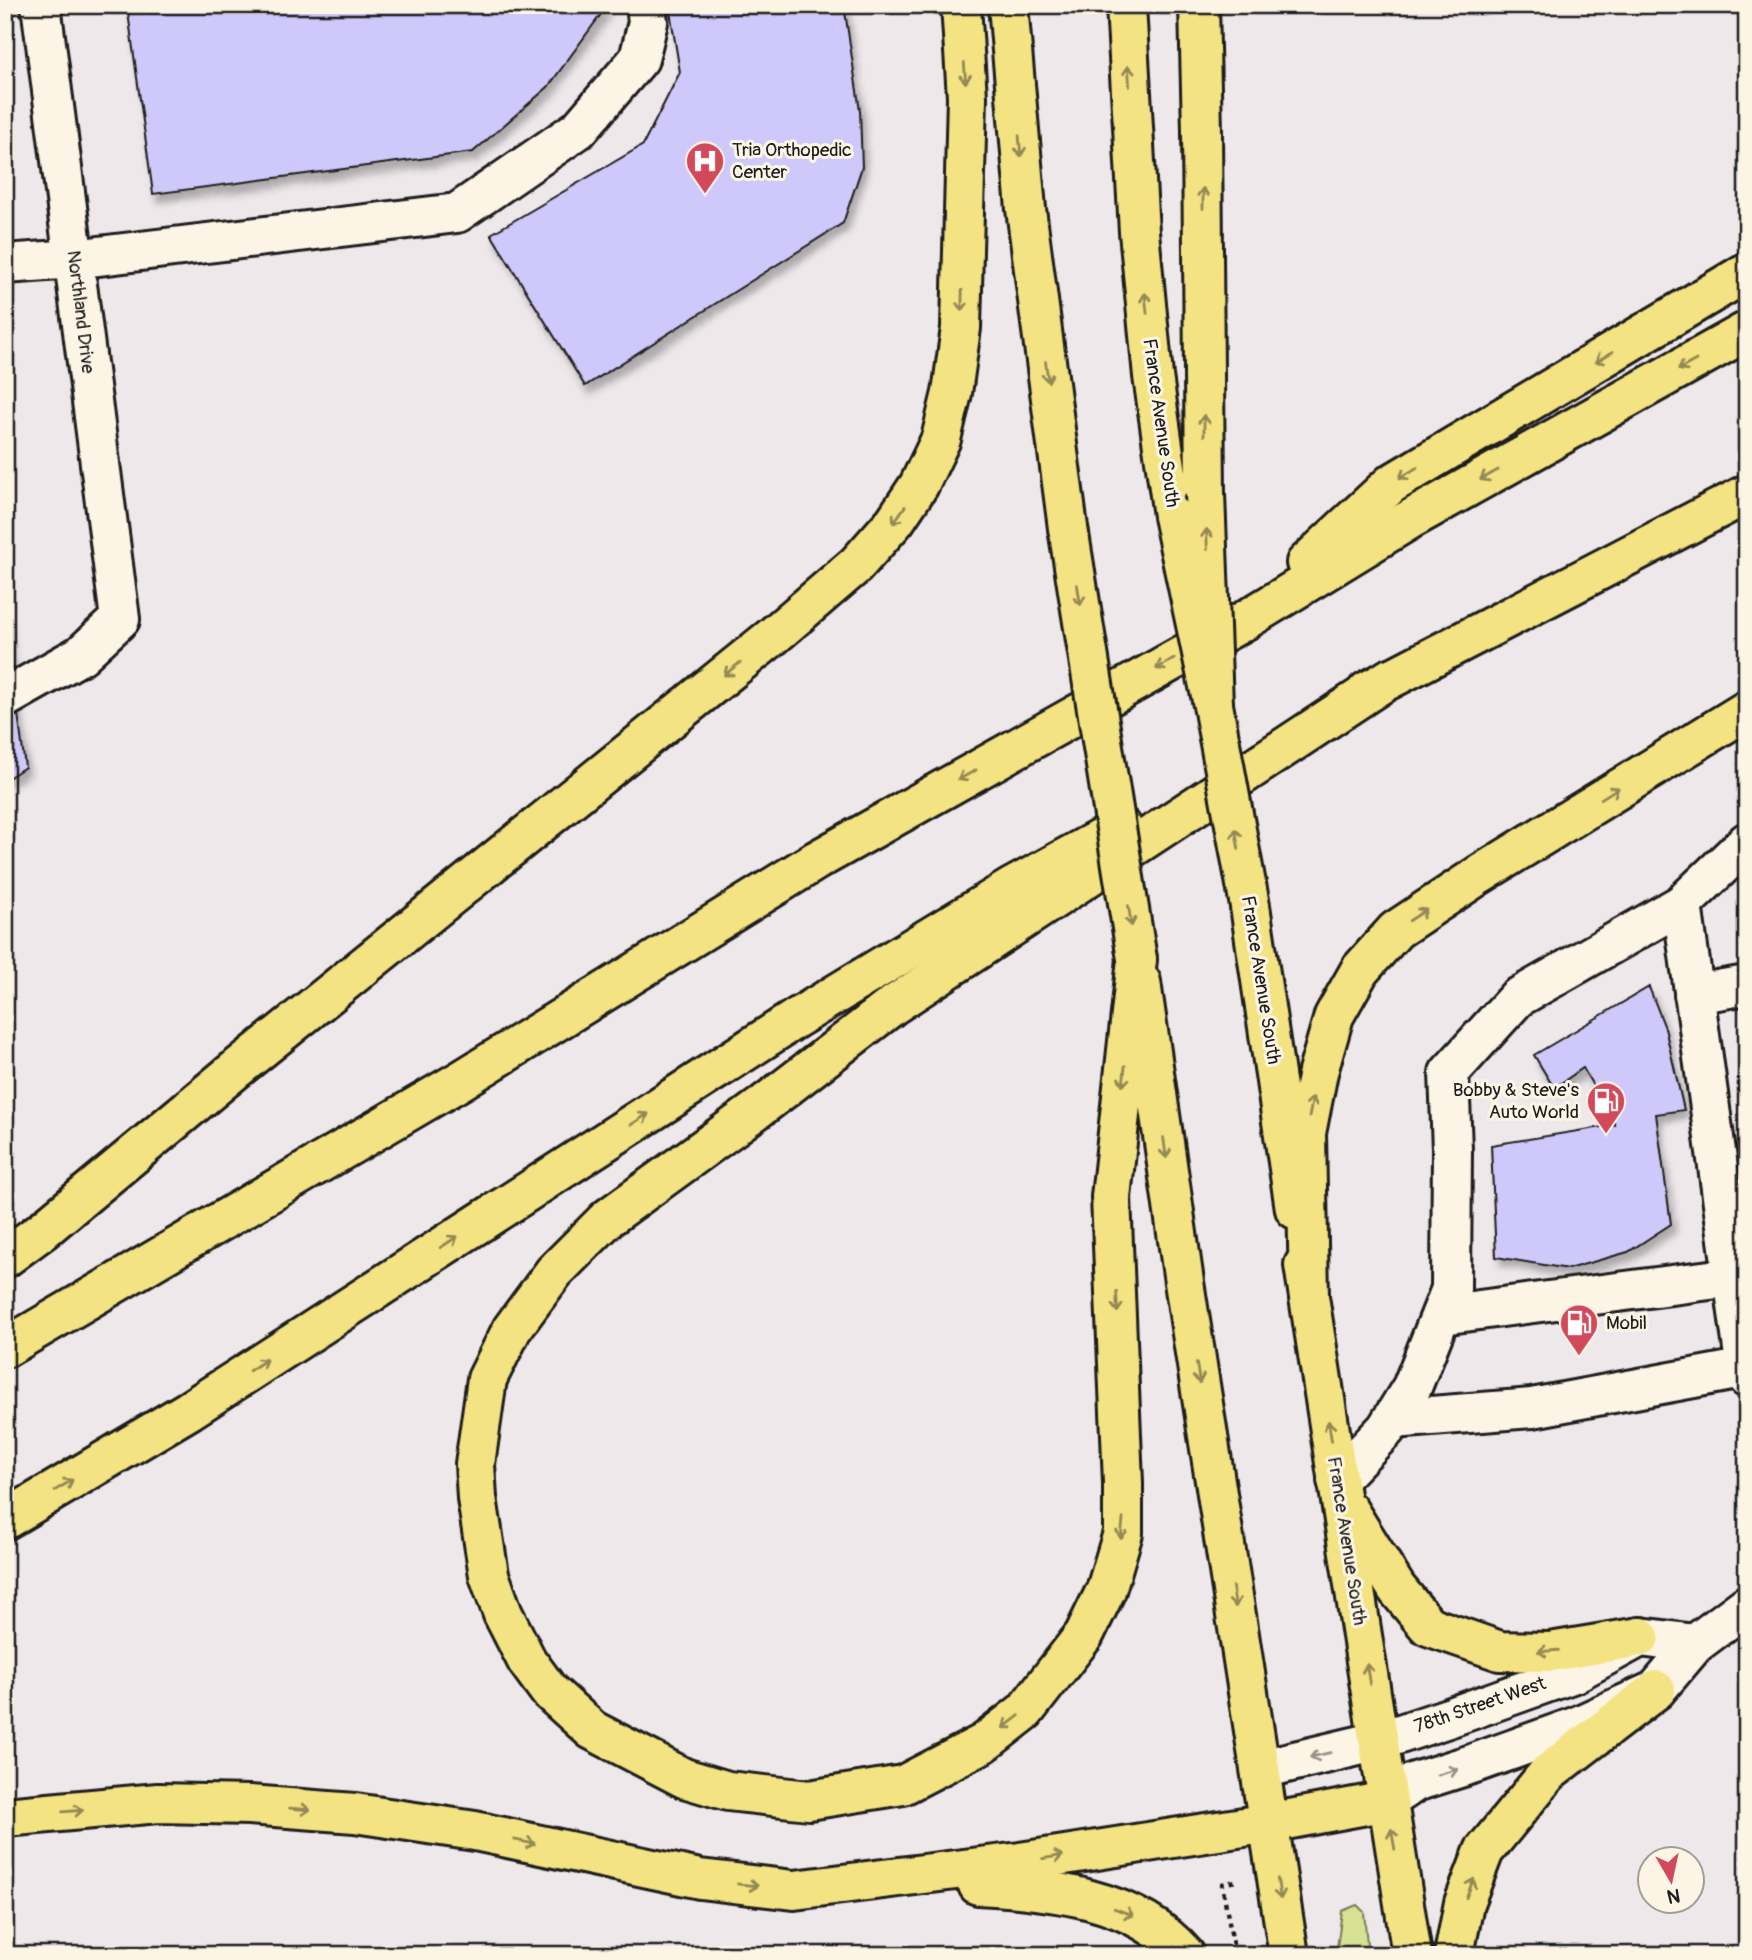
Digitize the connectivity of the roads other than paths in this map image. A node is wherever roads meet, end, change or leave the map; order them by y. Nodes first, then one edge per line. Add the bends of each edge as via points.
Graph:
1 (41, 5) edge
2 (646, 5) edge
3 (961, 5) edge
4 (1008, 5) edge
5 (1126, 5) edge
6 (1199, 5) edge
7 (74, 259) junction
8 (5, 264) edge
9 (1747, 272) edge
10 (1747, 331) edge
11 (1747, 494) edge
12 (1244, 621) junction
13 (1390, 678) junction
14 (5, 698) edge
15 (1213, 705) junction
16 (1747, 710) edge
17 (1747, 842) edge
18 (1682, 904) junction
19 (1137, 959) junction
20 (1747, 985) edge
21 (1695, 993) junction
22 (5, 1258) edge
23 (1733, 1277) junction
24 (1309, 1297) junction
25 (1441, 1315) junction
26 (5, 1348) edge
27 (1746, 1371) edge
28 (1393, 1419) junction
29 (1339, 1489) junction
30 (5, 1520) edge
31 (1747, 1605) edge
32 (1640, 1637) junction
33 (1695, 1644) junction
34 (1656, 1690) junction
35 (1379, 1741) junction
36 (1261, 1769) junction
37 (1387, 1801) junction
38 (5, 1817) edge
39 (1269, 1823) junction
40 (888, 1879) junction
41 (1185, 1955) edge
42 (1289, 1955) edge
43 (1412, 1955) edge
44 (1454, 1955) edge

1 - 7 street, Northland Drive
2 - 7 street via 648,22 639,59 579,129 457,213
3 -> 22 main road via 967,97 961,328 941,439 895,521 856,565 772,637
4 -> 19 main road, bridge via 1026,209 1068,528
15 -> 5 main road, France Avenue South, bridge via 1174,516 1153,376 1140,246
15 -> 6 main road, bridge via 1205,494
7 - 8 street
7 - 14 street, Northland Drive via 120,619 81,655
9 -> 12 main road via 1391,484
10 -> 12 main road via 1409,520
11 - 13 main road
12 -> 26 main road via 817,860 460,1082
19 -> 13 main road via 1111,1197 1123,1533 1107,1590 1084,1635 1025,1711 984,1742 903,1785 809,1800 728,1791 684,1778 593,1730 549,1691 527,1661 503,1614 489,1575 477,1498 475,1464 487,1379 512,1329 554,1272 608,1218 892,1006
30 -> 13 main road via 188,1410 795,1019 1011,888
24 -> 15 main road, France Avenue South, bridge via 1250,906
24 -> 16 main road via 1306,1133 1334,1016 1360,970 1396,930
17 - 18 street
18 - 21 street
18 - 25 street via 1517,998 1449,1073 1451,1289
19 -> 36 main road
20 - 21 street
21 - 23 street
23 - 25 street
23 - 27 street
29 -> 24 main road, France Avenue South
25 - 28 street via 1412,1387
27 - 28 street via 1532,1408
28 - 29 street
32 -> 29 main road via 1550,1652 1500,1651 1428,1626 1397,1589
35 -> 29 main road, France Avenue South
31 - 33 street
32 - 33 street
32 - 35 street, 78th Street West via 1574,1673
33 - 34 street
37 -> 34 street via 1415,1782 1574,1727
44 -> 34 main road via 1464,1903 1484,1851 1548,1773
35 -> 36 street, 78th Street West
35 - 37 main road, France Avenue South
36 - 39 main road
37 - 39 main road
43 -> 37 main road, France Avenue South
38 -> 40 main road via 158,1803 249,1805 355,1813 475,1831 700,1880 794,1890
40 -> 39 main road
39 -> 42 main road
40 -> 41 main road via 1037,1889 1080,1899 1128,1912 1166,1935

